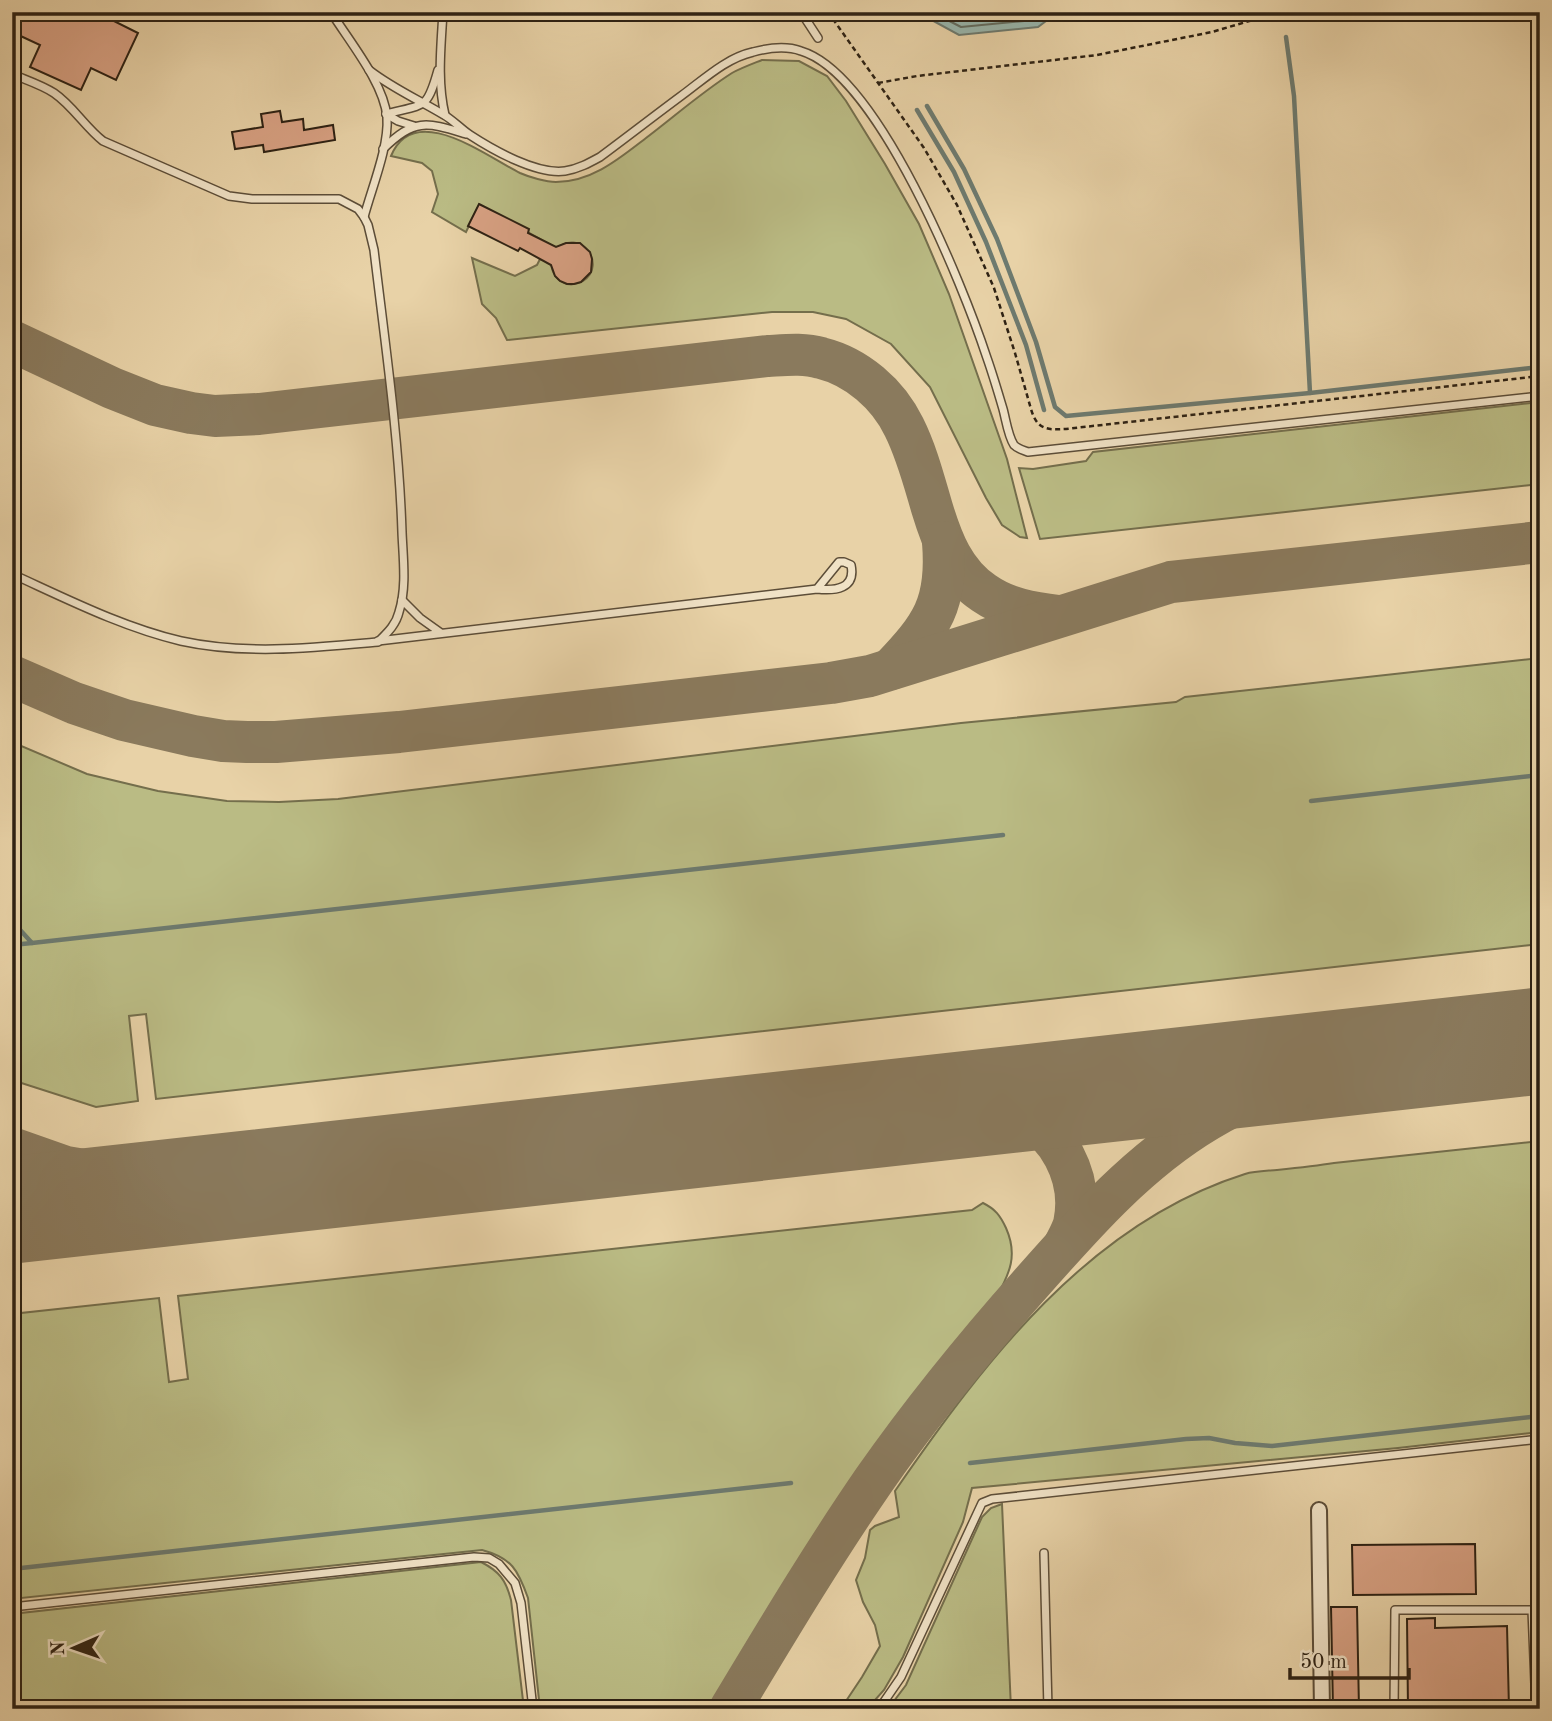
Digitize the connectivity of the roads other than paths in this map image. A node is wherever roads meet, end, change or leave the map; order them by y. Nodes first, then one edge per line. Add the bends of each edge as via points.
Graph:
1 (331, 12) edge
2 (443, 12) edge
3 (801, 12) edge
4 (818, 38) dead end
5 (440, 62) junction
6 (369, 71) junction
7 (12, 74) edge
8 (424, 105) junction
9 (386, 114) junction
10 (445, 115) junction
11 (414, 126) junction
12 (470, 135) junction
13 (383, 149) junction
14 (364, 217) junction
15 (1540, 396) edge
16 (12, 574) edge
17 (817, 589) junction
18 (402, 600) junction
19 (442, 633) junction
20 (377, 642) junction
21 (1540, 1439) edge
22 (1319, 1510) dead end
23 (1044, 1553) dead end
24 (12, 1607) edge
25 (1535, 1684) dead end
26 (533, 1709) edge
27 (879, 1709) edge
28 (1048, 1709) edge
29 (1322, 1709) edge
30 (1394, 1709) edge

1 - 6 lane
2 - 5 lane
3 - 4 lane
5 - 8 lane
5 - 10 lane
6 - 8 lane
6 - 9 lane
7 - 14 lane via 68,104 103,141 208,188 241,198 340,199
8 - 9 lane
8 - 10 lane
9 - 11 lane
9 - 13 lane
10 - 12 lane
11 - 12 lane via 437,125
11 - 13 lane
12 - 15 lane via 524,164 564,171 600,157 741,56 780,48 822,61 862,101 921,199 976,326 1011,439 1028,453
13 - 14 lane
14 - 18 lane via 374,250 400,487
16 - 20 lane via 83,607 181,641 245,649
17 - 17 lane via 839,562 851,565 851,578 844,586
17 - 19 lane
18 - 19 lane
18 - 20 lane via 395,624
19 - 20 lane
21 - 27 lane via 982,1503 901,1677
22 - 29 street
23 - 28 lane
24 - 26 lane via 489,1558 515,1583 521,1603
25 - 30 lane via 1532,1610 1395,1610

